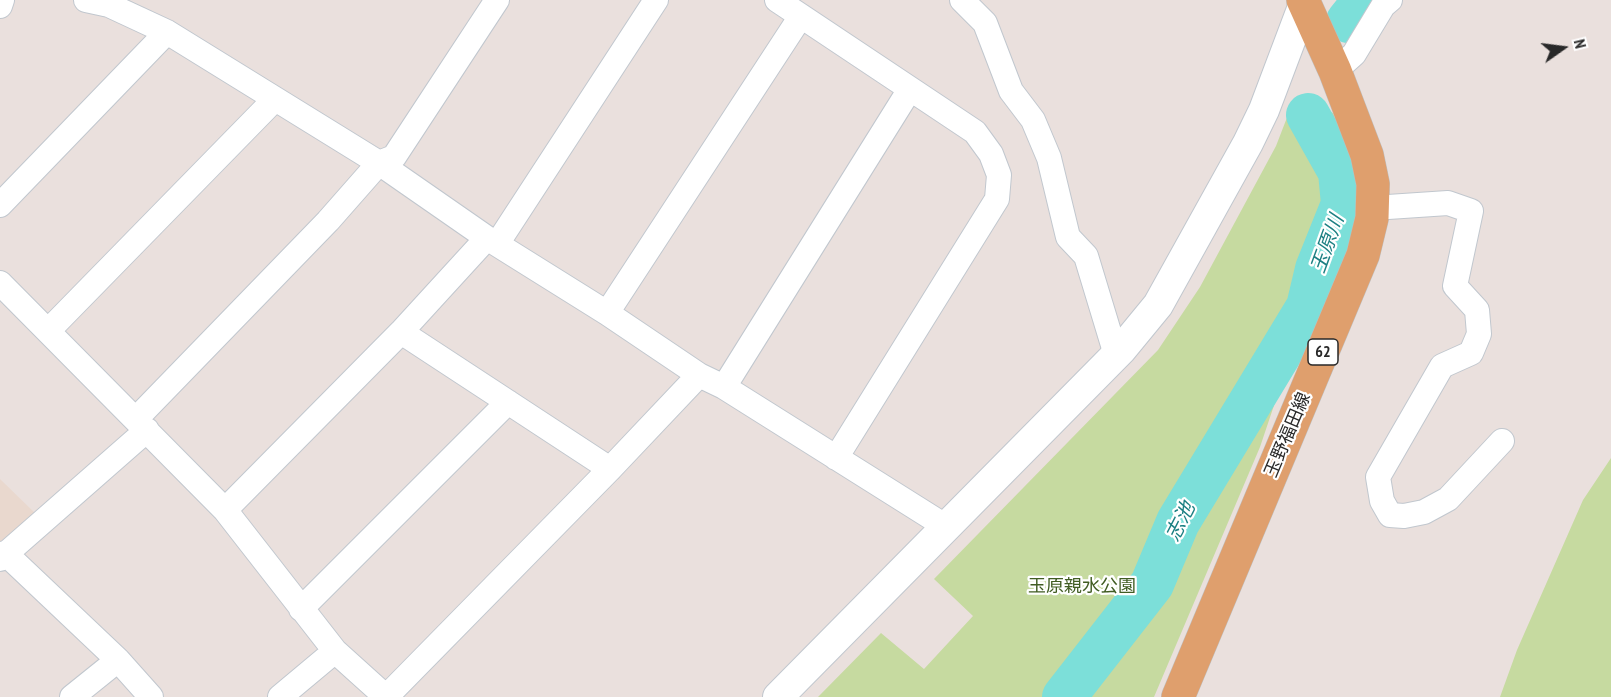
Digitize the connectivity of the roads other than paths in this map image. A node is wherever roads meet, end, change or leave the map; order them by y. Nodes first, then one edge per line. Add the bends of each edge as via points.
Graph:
1 (2, 0) edge
2 (86, 0) edge
3 (497, 0) edge
4 (656, 0) edge
5 (777, 0) edge
6 (962, 0) edge
7 (1390, 0) edge
8 (1305, 1) edge
9 (0, 6) edge
10 (801, 16) junction
11 (167, 32) junction
12 (1335, 71) junction
13 (910, 89) junction
14 (275, 99) junction
15 (379, 163) junction
16 (0, 205) edge
17 (1373, 208) junction
18 (492, 241) junction
19 (0, 283) edge
20 (607, 313) junction
21 (48, 330) junction
22 (401, 332) junction
23 (1116, 355) junction
24 (699, 375) junction
25 (724, 387) junction
26 (508, 402) junction
27 (141, 424) junction
28 (1502, 441) dead end
29 (836, 458) junction
30 (610, 470) junction
31 (225, 510) junction
32 (945, 526) junction
33 (3, 556) edge
34 (301, 609) junction
35 (335, 651) junction
36 (118, 660) junction
37 (72, 697) edge
38 (151, 697) edge
39 (280, 697) edge
40 (778, 697) edge
41 (1178, 697) edge

1 - 9 street
2 - 11 street via 109,5
3 - 15 street via 394,157
4 - 18 street
5 - 10 street
6 - 23 street via 985,22 1011,92 1033,120 1049,158 1068,237 1086,256
7 - 12 street via 1354,54
8 - 12 main road, 玉野福田線 / 62
8 - 23 street via 1264,110 1201,231 1158,305
10 - 13 street
10 - 20 street
11 - 14 street
11 - 16 street
12 - 17 main road, 玉野福田線 / 62 via 1367,155
13 - 25 street
13 - 29 street via 975,132 992,154 999,175 997,199
14 - 15 street
14 - 21 street
15 - 18 street
15 - 27 street
17 - 28 street via 1448,203 1471,211 1455,286 1477,310 1479,334 1471,353 1442,366 1378,477 1382,501 1390,515 1424,512 1448,499
17 - 41 main road, 玉野福田線 / 62 via 1363,255
18 - 20 street
18 - 22 street
19 - 21 street
20 - 24 street
21 - 27 street
22 - 26 street
22 - 31 street
23 - 32 street
24 - 25 street
24 - 30 street
25 - 29 street
26 - 30 street
26 - 34 street
27 - 31 street
27 - 33 street
29 - 32 street
30 - 35 street via 386,697
31 - 34 street
32 - 40 street
33 - 36 street
34 - 35 street
35 - 39 street
36 - 37 street
36 - 38 street

